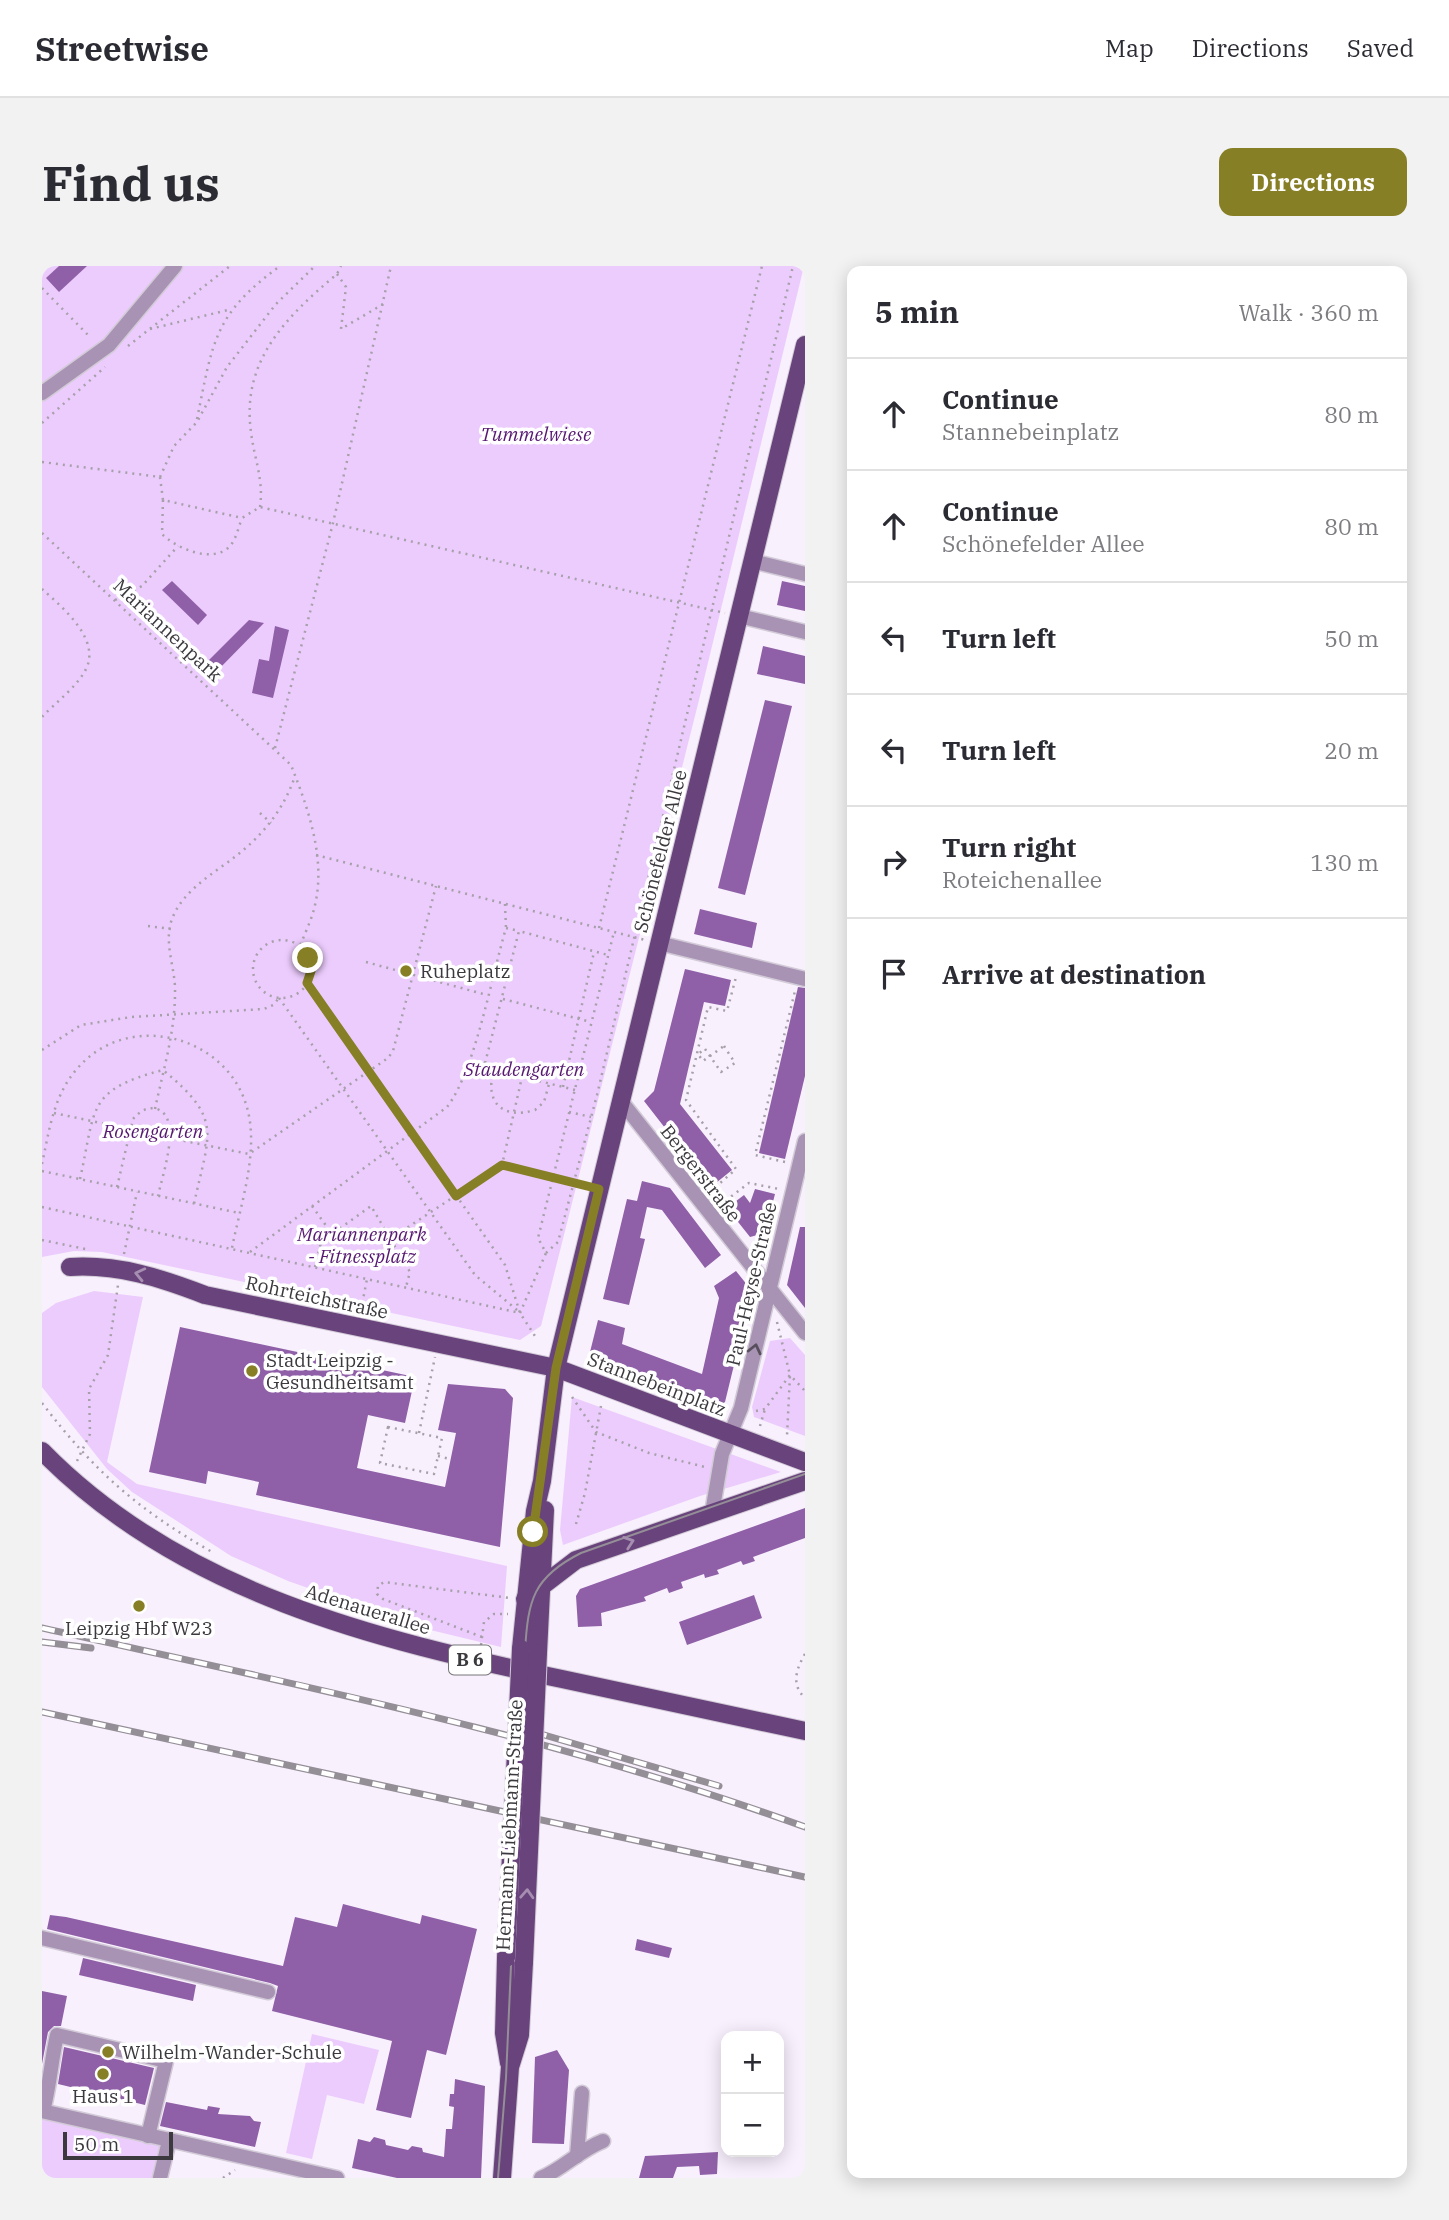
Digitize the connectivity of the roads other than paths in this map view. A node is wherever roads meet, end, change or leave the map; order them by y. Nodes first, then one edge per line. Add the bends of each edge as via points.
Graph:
1 (175, 266) edge
2 (805, 345) edge
3 (42, 393) edge
4 (752, 561) junction
5 (805, 574) edge
6 (739, 615) junction
7 (805, 632) edge
8 (659, 943) junction
9 (802, 979) edge
10 (621, 1101) junction
11 (805, 1141) edge
12 (70, 1267) dead end
13 (769, 1289) junction
14 (805, 1333) edge
15 (556, 1368) junction
16 (731, 1435) junction
17 (42, 1451) edge
18 (805, 1462) edge
19 (805, 1481) edge
20 (712, 1513) junction
21 (537, 1563) junction
22 (565, 1565) junction
23 (531, 1595) junction
24 (805, 1731) edge
25 (42, 1938) edge
26 (268, 1992) dead end
27 (582, 2093) dead end
28 (42, 2111) edge
29 (148, 2136) junction
30 (169, 2141) junction
31 (603, 2141) dead end
32 (577, 2156) junction
33 (160, 2178) edge
34 (337, 2178) edge
35 (502, 2178) edge
36 (541, 2178) edge

1 - 3 street via 109,345
2 - 4 main road, Schönefelder Allee
4 - 5 street
4 - 6 main road, Schönefelder Allee
6 - 7 street
6 - 8 main road, Schönefelder Allee
8 - 9 street
8 - 10 main road, Schönefelder Allee
10 - 13 street, Bergerstraße
10 - 15 main road, Schönefelder Allee
11 - 13 street, Paul-Heyse-Straße
15 -> 12 main road, Rohrteichstraße via 205,1295 120,1269
13 - 14 street, Bergerstraße
16 -> 13 street, Paul-Heyse-Straße
15 - 16 main road, Stannebeinplatz
15 - 21 main road, Stannebeinplatz
16 - 18 main road, Stannebeinplatz
16 - 20 street, Stannebeinplatz
17 - 24 main road, Adenauerallee / B 6 via 104,1506 180,1555 250,1591 322,1619 425,1650
19 - 20 main road
22 -> 20 main road
21 - 22 main road
21 - 23 main road, Stannebeinplatz
22 - 23 main road
23 - 35 main road, Hermann-Liebmann-Straße, bridge via 517,1960 520,2035 513,2059
25 - 26 street
27 - 32 street
28 - 29 street
28 - 29 street via 57,2035 166,2061
29 - 30 street
30 - 33 street
30 - 34 street
31 - 32 street
32 - 36 street

